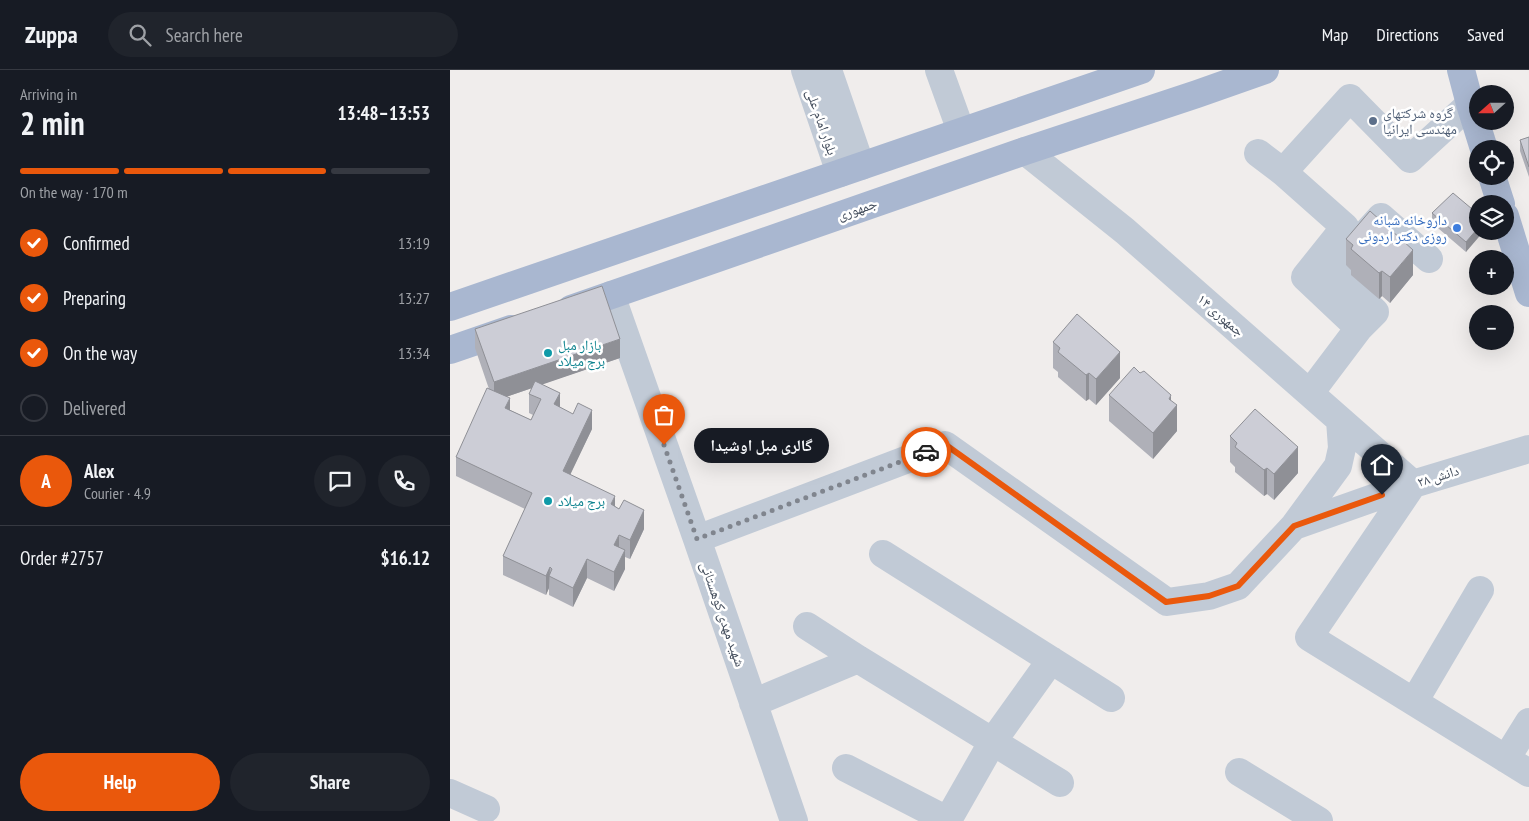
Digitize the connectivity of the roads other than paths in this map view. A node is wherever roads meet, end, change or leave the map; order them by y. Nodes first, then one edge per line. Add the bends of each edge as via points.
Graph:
1 (805, 70) edge
2 (828, 70) edge
3 (939, 70) edge
4 (1141, 70) edge
5 (1265, 70) edge
6 (1461, 70) edge
7 (1469, 100) edge
8 (1469, 105) edge
9 (962, 132) junction
10 (1024, 150) junction
11 (1258, 153) dead end
12 (850, 170) junction
13 (1283, 172) junction
14 (1512, 240) edge
15 (598, 256) junction
16 (1430, 258) dead end
17 (1529, 293) edge
18 (611, 295) junction
19 (450, 307) edge
20 (1360, 328) junction
21 (450, 350) edge
22 (1310, 393) junction
23 (1340, 420) junction
24 (1529, 449) edge
25 (1413, 484) junction
26 (1294, 526) junction
27 (697, 539) junction
28 (883, 554) dead end
29 (1480, 590) dead end
30 (807, 626) dead end
31 (858, 659) junction
32 (1051, 660) junction
33 (1111, 698) dead end
34 (1414, 702) junction
35 (753, 703) junction
36 (1529, 722) edge
37 (993, 741) junction
38 (1518, 766) edge
39 (846, 768) dead end
40 (1239, 772) dead end
41 (1060, 783) dead end
42 (450, 793) edge
43 (490, 817) edge
44 (794, 821) edge
45 (948, 821) edge
46 (1319, 821) edge

1 - 12 street, بلوار امام علی
2 - 12 street, بلوار امام علی
3 - 9 street
4 - 9 main road
5 - 10 main road, جمهوری
6 - 7 main road
8 - 13 street via 1410,160 1350,98
9 - 12 main road
10 - 18 main road, جمهوری
10 - 22 street, جمهوری ۱۴ via 1125,231
11 - 13 street
12 - 15 main road
13 - 20 street via 1345,227 1305,277
14 - 17 main road
15 - 18 main road
15 - 19 main road
16 - 20 street via 1382,217 1332,271 1375,312
18 - 21 main road, جمهوری
18 - 27 street, شهید مهدی کوهستانی
20 - 22 street
22 - 23 street, جمهوری ۱۴
23 - 25 street, جمهوری ۱۴
23 - 26 street via 1342,448 1338,466
24 - 25 street, دانش ۲۸
25 - 26 street, دانش ۲۸
25 - 34 street via 1309,637
26 - 27 street, دانش ۲۸ via 1238,586 1209,596 1166,602 946,445
27 - 35 street, شهید مهدی کوهستانی
28 - 32 street
29 - 34 street
30 - 31 street
31 - 35 street
31 - 37 street
32 - 33 street
32 - 37 street
34 - 38 street
35 - 44 street, شهید مهدی کوهستانی
36 - 38 street
37 - 41 street
37 - 45 street
39 - 45 street
40 - 46 street
42 - 43 street

